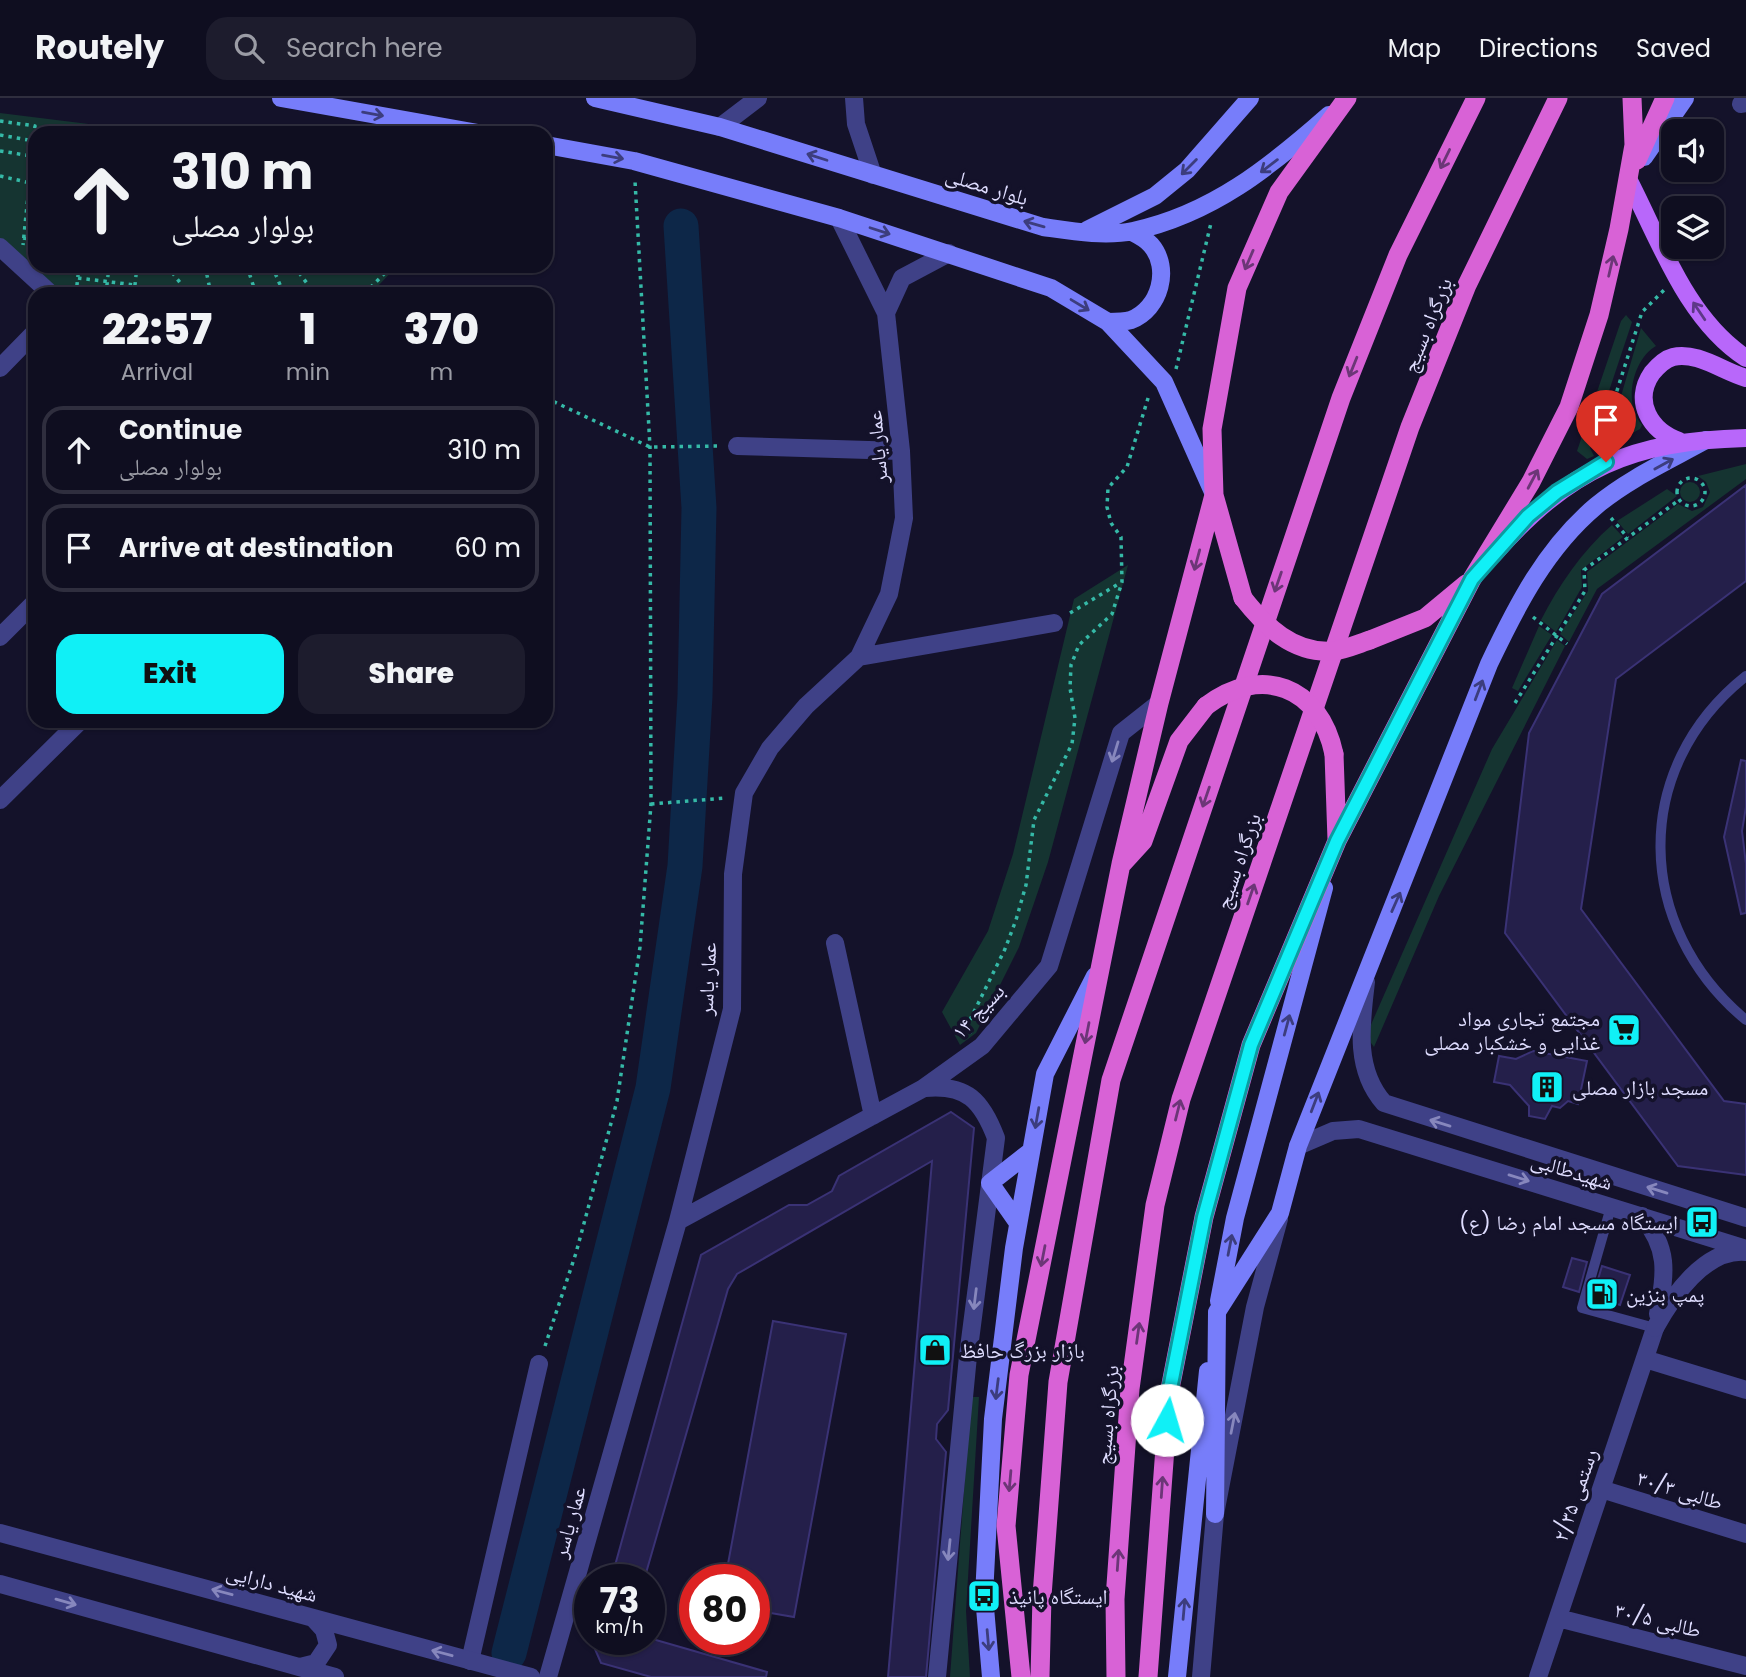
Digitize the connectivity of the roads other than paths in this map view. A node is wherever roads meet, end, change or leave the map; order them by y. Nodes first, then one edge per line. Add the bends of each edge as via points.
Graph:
1 (281, 98) edge
2 (595, 98) edge
3 (758, 98) edge
4 (853, 98) edge
5 (1251, 98) edge
6 (1476, 98) edge
7 (1558, 98) edge
8 (1632, 98) edge
9 (1665, 98) edge
10 (1685, 98) edge
11 (1343, 102) edge
12 (439, 126) edge
13 (720, 127) junction
14 (553, 146) edge
15 (873, 176) junction
16 (1629, 181) junction
17 (839, 218) junction
18 (1082, 232) junction
19 (1132, 232) junction
20 (0, 247) edge
21 (949, 253) junction
22 (43, 287) edge
23 (886, 313) junction
24 (1108, 322) junction
25 (28, 339) edge
26 (1746, 358) edge
27 (0, 368) edge
28 (1746, 378) edge
29 (1746, 438) edge
30 (1709, 439) junction
31 (1679, 441) junction
32 (737, 446) dead end
33 (901, 450) junction
34 (1214, 495) junction
35 (1472, 579) junction
36 (28, 609) edge
37 (1054, 623) road end
38 (0, 637) edge
39 (859, 657) junction
40 (1746, 676) edge
41 (1159, 703) junction
42 (73, 728) edge
43 (0, 800) edge
44 (1337, 841) junction
45 (1121, 864) junction
46 (835, 943) dead end
47 (1368, 964) junction
48 (1101, 966) junction
49 (1746, 1020) edge
50 (922, 1088) junction
51 (1396, 1110) junction
52 (873, 1116) junction
53 (1384, 1136) junction
54 (1298, 1146) junction
55 (1031, 1151) junction
56 (990, 1183) junction
57 (1611, 1207) junction
58 (1280, 1213) junction
59 (1642, 1216) junction
60 (1746, 1218) edge
61 (678, 1221) junction
62 (1018, 1223) junction
63 (1746, 1251) edge
64 (1217, 1312) junction
65 (1655, 1328) junction
66 (1645, 1359) junction
67 (539, 1364) road end
68 (1746, 1390) edge
69 (1601, 1489) junction
70 (1215, 1514) junction
71 (0, 1533) edge
72 (1746, 1534) edge
73 (0, 1584) edge
74 (313, 1618) junction
75 (1558, 1618) junction
76 (470, 1661) junction
77 (1746, 1666) edge
78 (300, 1667) junction
79 (335, 1677) edge
80 (531, 1677) edge
81 (548, 1677) edge
82 (937, 1677) edge
83 (991, 1677) edge
84 (1021, 1677) edge
85 (1040, 1677) edge
86 (1116, 1677) edge
87 (1148, 1677) edge
88 (1177, 1677) edge
89 (1201, 1677) edge
90 (1538, 1677) edge

1 -> 12 main road
2 - 13 main road, بلوار مصلی
3 - 13 street
4 - 15 street via 856,124
5 -> 18 main road via 1187,170 1155,196
6 -> 85 highway via 1398,254 1340,398 1111,1080 1058,1382
86 -> 7 highway, بزرگراه بسیج via 1115,1599 1130,1389 1155,1205 1181,1099 1410,426 1467,285
8 - 16 highway via 1634,145
9 - 16 highway
10 - 16 main road
11 -> 19 main road, بلوار مصلی via 1270,167 1209,206
11 -> 34 highway via 1279,191 1237,288 1212,429
15 -> 13 main road, بلوار مصلی
14 -> 17 main road via 634,161
18 -> 15 main road, بلوار مصلی via 1043,227
26 -> 16 main road via 1726,345 1699,313
35 -> 16 highway via 1531,482 1569,407 1599,315
17 -> 21 main road
17 - 23 street
18 - 19 main road, بلوار مصلی
19 - 24 main road via 1151,244 1161,265 1161,288 1150,307 1131,320
20 - 22 street
21 - 23 street via 902,278
21 -> 24 main road via 1051,288
23 - 33 street, عمار یاسر
24 - 34 main road via 1164,382
25 - 27 street
28 - 31 main road via 1691,357 1673,357 1657,366 1643,399 1650,422 1663,435
29 - 30 main road
30 - 31 main road
47 -> 30 main road via 1517,604 1555,547 1597,505
31 - 35 main road via 1606,462 1557,492 1528,516
32 - 33 street
33 - 39 street, عمار یاسر via 904,518 889,594
34 - 35 highway, bridge via 1243,598 1265,626 1297,645 1333,651 1370,640 1425,618
34 -> 41 highway
35 - 44 highway
36 - 38 street
37 - 39 street
39 - 61 street, عمار یاسر via 806,706 771,748 744,793 733,874 732,1010
40 - 49 lane via 1711,709 1679,759 1662,816 1660,845 1665,894 1677,931 1707,982
41 - 45 highway
41 -> 50 street, بسیج ۱۴ via 1121,733 1049,967 982,1045
42 - 43 street
44 - 45 highway, bridge via 1334,754 1320,714 1286,688 1243,685 1206,706 1180,741 1143,841
64 -> 44 main road via 1235,1218
87 -> 44 highway via 1169,1394 1204,1217 1251,1045
45 - 48 highway
46 - 52 street
47 - 51 street via 1360,1032 1366,1072 1373,1090
54 -> 47 main road
48 -> 55 main road via 1045,1074
48 -> 84 highway via 1019,1375 1006,1526
50 - 52 street, بسیج ۱۴
50 - 56 street via 947,1086 965,1093 986,1114 996,1138
51 - 53 street via 1380,1113 1378,1127
60 -> 51 street, شهیدطالبی
52 - 61 street, بسیج ۱۴
53 - 54 street, شهیدطالبی via 1359,1129 1333,1131
53 -> 57 street, شهیدطالبی
54 - 58 main road
55 - 56 main road
55 - 62 main road
56 - 62 main road
56 -> 82 street
57 - 59 street, شهیدطالبی
57 - 65 lane via 1582,1308
58 - 64 main road
70 -> 58 street via 1255,1307
59 - 63 street, شهیدطالبی
59 - 65 street via 1654,1231 1666,1272
61 - 81 street, عمار یاسر
62 -> 83 main road via 993,1419 984,1596
63 - 65 street via 1715,1258 1669,1303
64 - 70 main road
88 -> 64 main road via 1204,1394
65 - 66 street, رستمی ۲/۳۵
66 - 68 street
66 - 69 street, رستمی ۲/۳۵
67 - 76 street
69 - 72 street, طالبی ۳۰/۳
69 - 75 street, رستمی ۲/۳۵
70 - 89 street
74 -> 71 street, شهید دارایی
73 -> 78 street
76 -> 74 street, شهید دارایی
74 - 78 street via 324,1630 328,1645 316,1663
75 - 77 street, طالبی ۳۰/۵
75 - 90 street, رستمی ۲/۳۵
76 - 80 street, شهید دارایی
78 - 79 street

